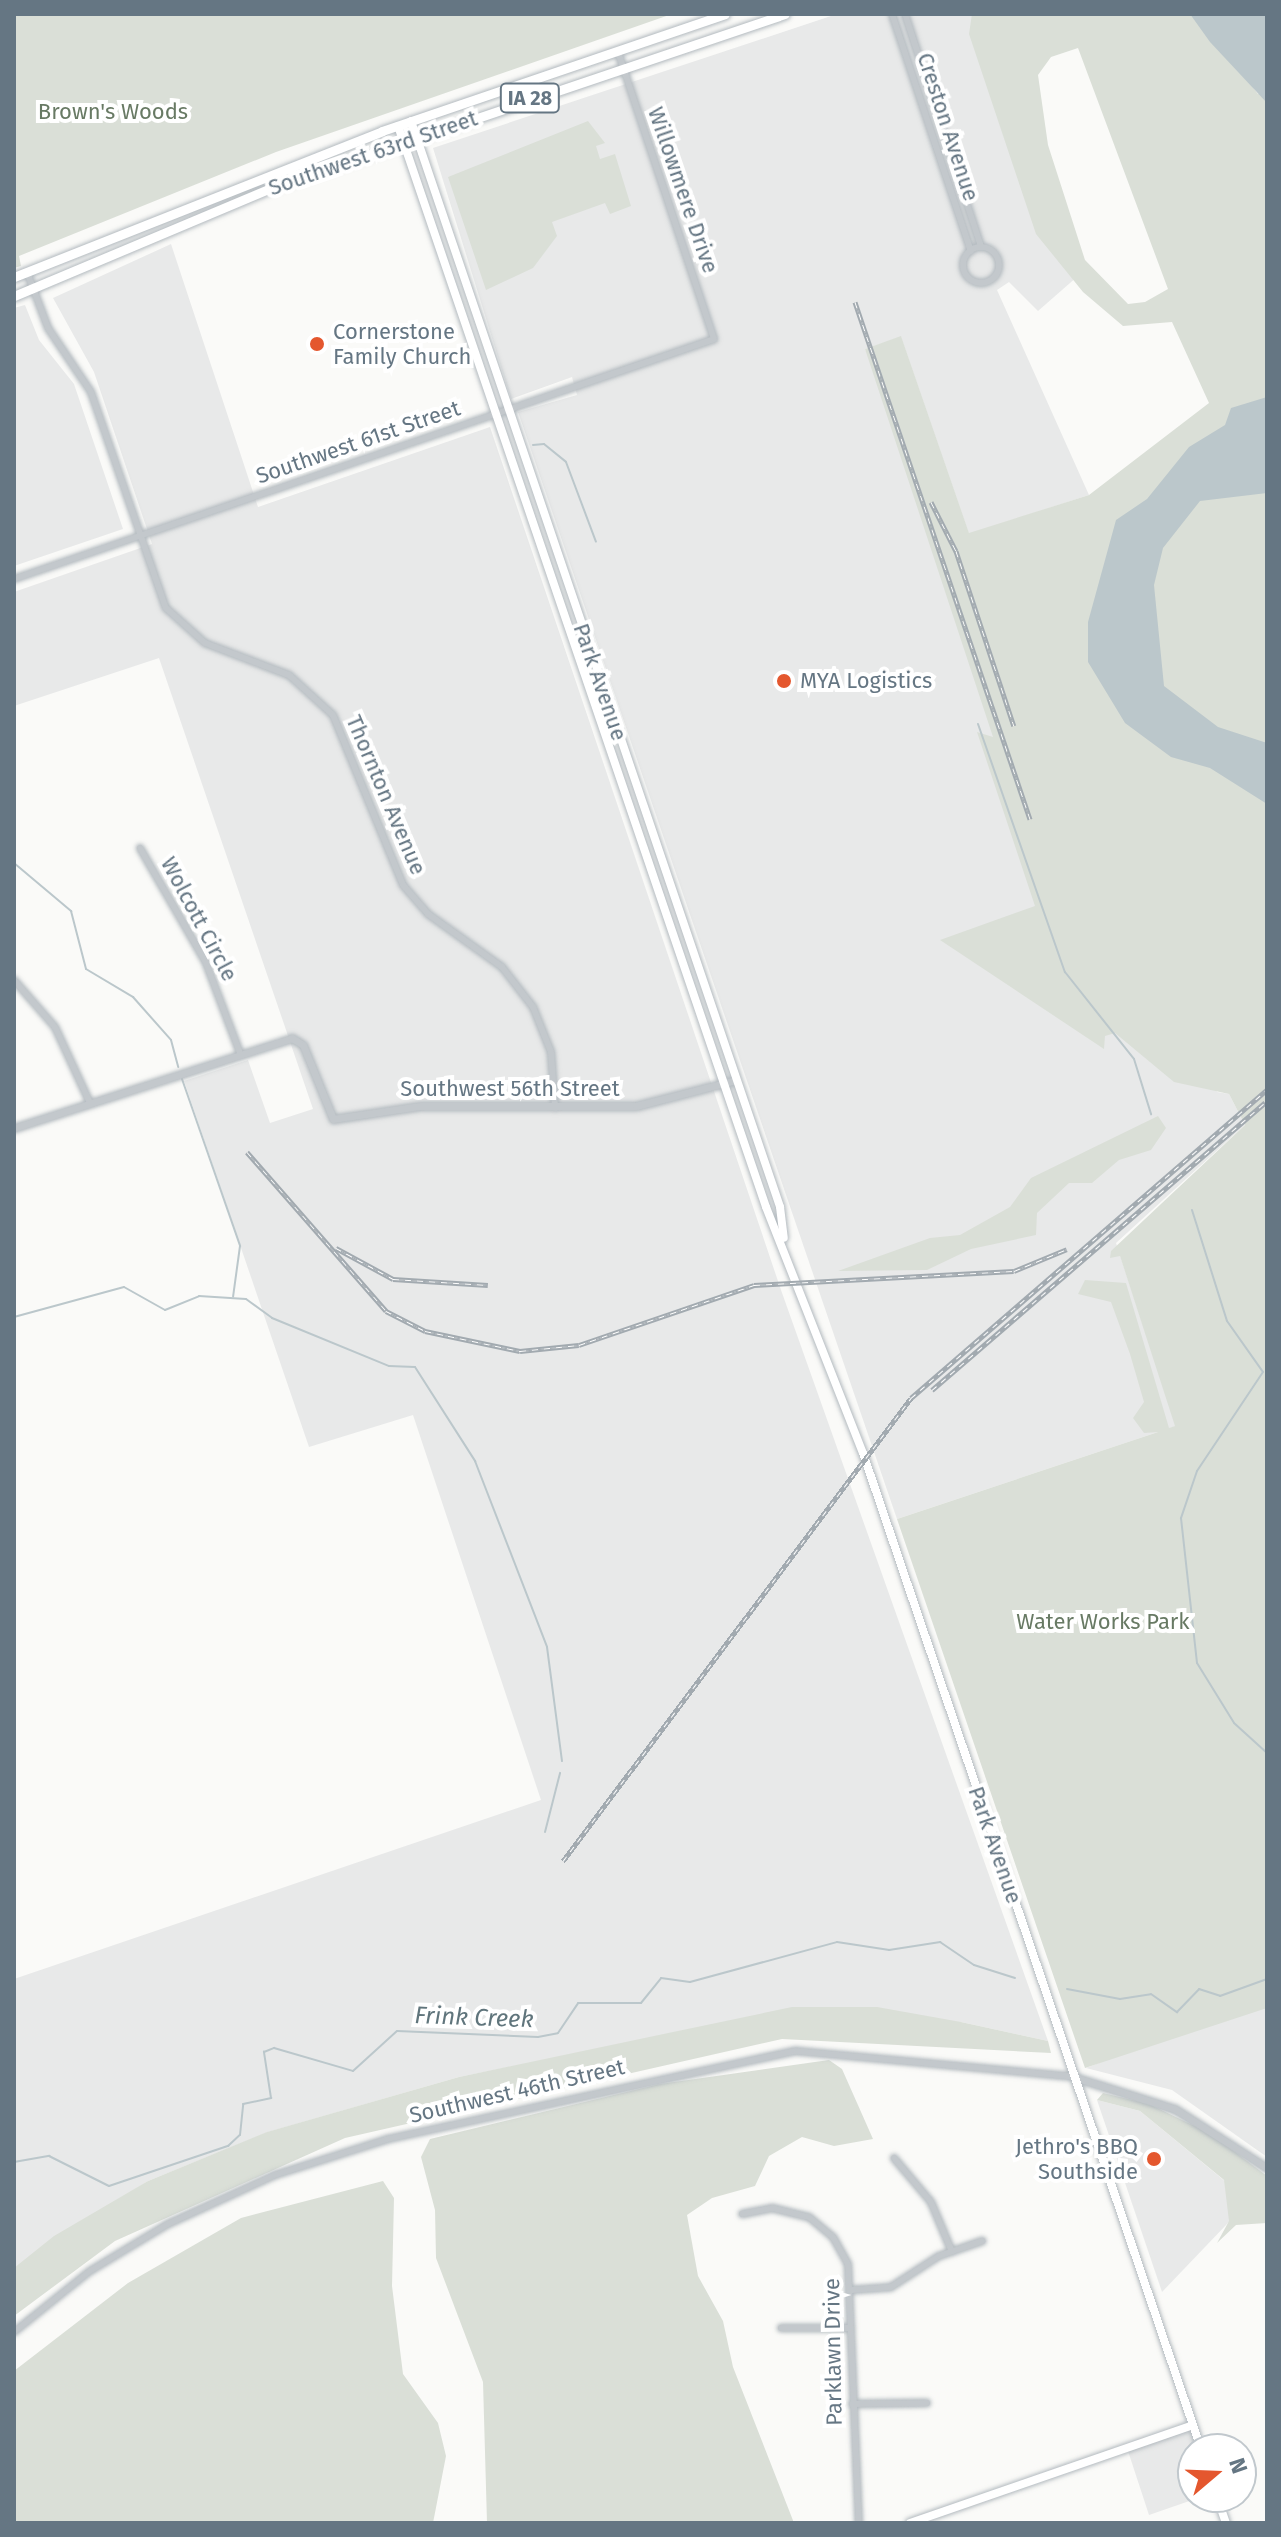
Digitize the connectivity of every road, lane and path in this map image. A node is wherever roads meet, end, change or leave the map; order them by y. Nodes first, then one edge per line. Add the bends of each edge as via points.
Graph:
1 (725, 14) edge
2 (785, 14) edge
3 (892, 14) edge
4 (905, 14) edge
5 (618, 52) junction
6 (622, 68) junction
7 (411, 121) junction
8 (398, 126) junction
9 (417, 138) junction
10 (404, 142) junction
11 (981, 247) junction
12 (971, 251) junction
13 (27, 272) junction
14 (14, 277) edge
15 (33, 289) junction
16 (14, 296) edge
17 (714, 339) joint
18 (507, 409) junction
19 (496, 413) junction
20 (140, 536) junction
21 (14, 579) edge
22 (140, 848) dead end
23 (14, 980) edge
24 (240, 1053) junction
25 (736, 1080) junction
26 (724, 1084) junction
27 (89, 1101) junction
28 (555, 1108) junction
29 (14, 1128) edge
30 (785, 1242) junction
31 (1074, 2077) junction
32 (894, 2158) dead end
33 (1267, 2168) edge
34 (742, 2214) dead end
35 (982, 2241) dead end
36 (952, 2252) junction
37 (852, 2290) junction
38 (781, 2328) dead end
39 (851, 2328) junction
40 (14, 2332) edge
41 (927, 2403) dead end
42 (852, 2404) junction
43 (1193, 2425) junction
44 (1196, 2433) edge
45 (859, 2523) edge
46 (910, 2523) edge

1 - 5 main road, Southwest 63rd Street / IA 28
2 - 6 main road, Southwest 63rd Street / IA 28
3 - 12 street, Creston Avenue
4 - 11 street, Creston Avenue
5 - 6 street, Willowmere Drive
5 - 7 main road, Southwest 63rd Street / IA 28
6 - 9 main road, Southwest 63rd Street / IA 28
6 - 17 street, Willowmere Drive
7 - 8 main road, Southwest 63rd Street / IA 28
7 - 9 main road, Park Avenue
8 - 10 main road, Park Avenue
8 - 13 main road, Southwest 63rd Street / IA 28
9 - 10 main road, Southwest 63rd Street / IA 28
9 - 18 main road, Park Avenue
10 - 15 main road, Southwest 63rd Street / IA 28 via 276,186
10 - 19 main road, Park Avenue
11 - 12 street
11 - 12 street, Creston Avenue via 999,263 988,281 967,275
13 - 14 main road, Southwest 63rd Street / IA 28
13 - 15 street, Thornton Avenue
15 - 16 main road, Southwest 63rd Street / IA 28
15 - 20 street, Thornton Avenue via 55,341 91,392
17 - 18 street, Southwest 61st Street
18 - 19 street, Southwest 61st Street
18 - 25 main road, Park Avenue
19 - 20 street, Southwest 61st Street
19 - 26 main road, Park Avenue
20 - 21 street, Southwest 61st Street
20 - 28 street, Thornton Avenue via 159,597 183,628 289,675 333,715 403,885 428,914 502,967 533,1007 553,1060
22 - 24 street, Wolcott Circle via 206,963
23 - 27 street via 55,1027
24 - 27 street, Southwest 56th Street
24 - 28 street, Southwest 56th Street via 298,1040 333,1119 420,1106
25 - 26 street, Southwest 56th Street
25 - 30 main road, Park Avenue via 780,1207
26 - 28 street, Southwest 56th Street via 636,1106
26 - 30 main road, Park Avenue
27 - 29 street, Southwest 56th Street
30 - 31 main road, Park Avenue
31 - 33 street via 1175,2109
31 - 40 street, Southwest 46th Street via 796,2051 404,2136 312,2161 204,2206 90,2271
31 - 43 main road, Park Avenue
32 - 36 street via 931,2202
34 - 37 street, Parklawn Drive via 787,2209 816,2221 842,2249
35 - 36 street
36 - 37 street via 891,2287
37 - 39 street, Parklawn Drive
38 - 39 street
39 - 42 street, Parklawn Drive
41 - 42 street
42 - 45 street, Parklawn Drive
43 - 44 main road, Park Avenue
43 - 46 main road

